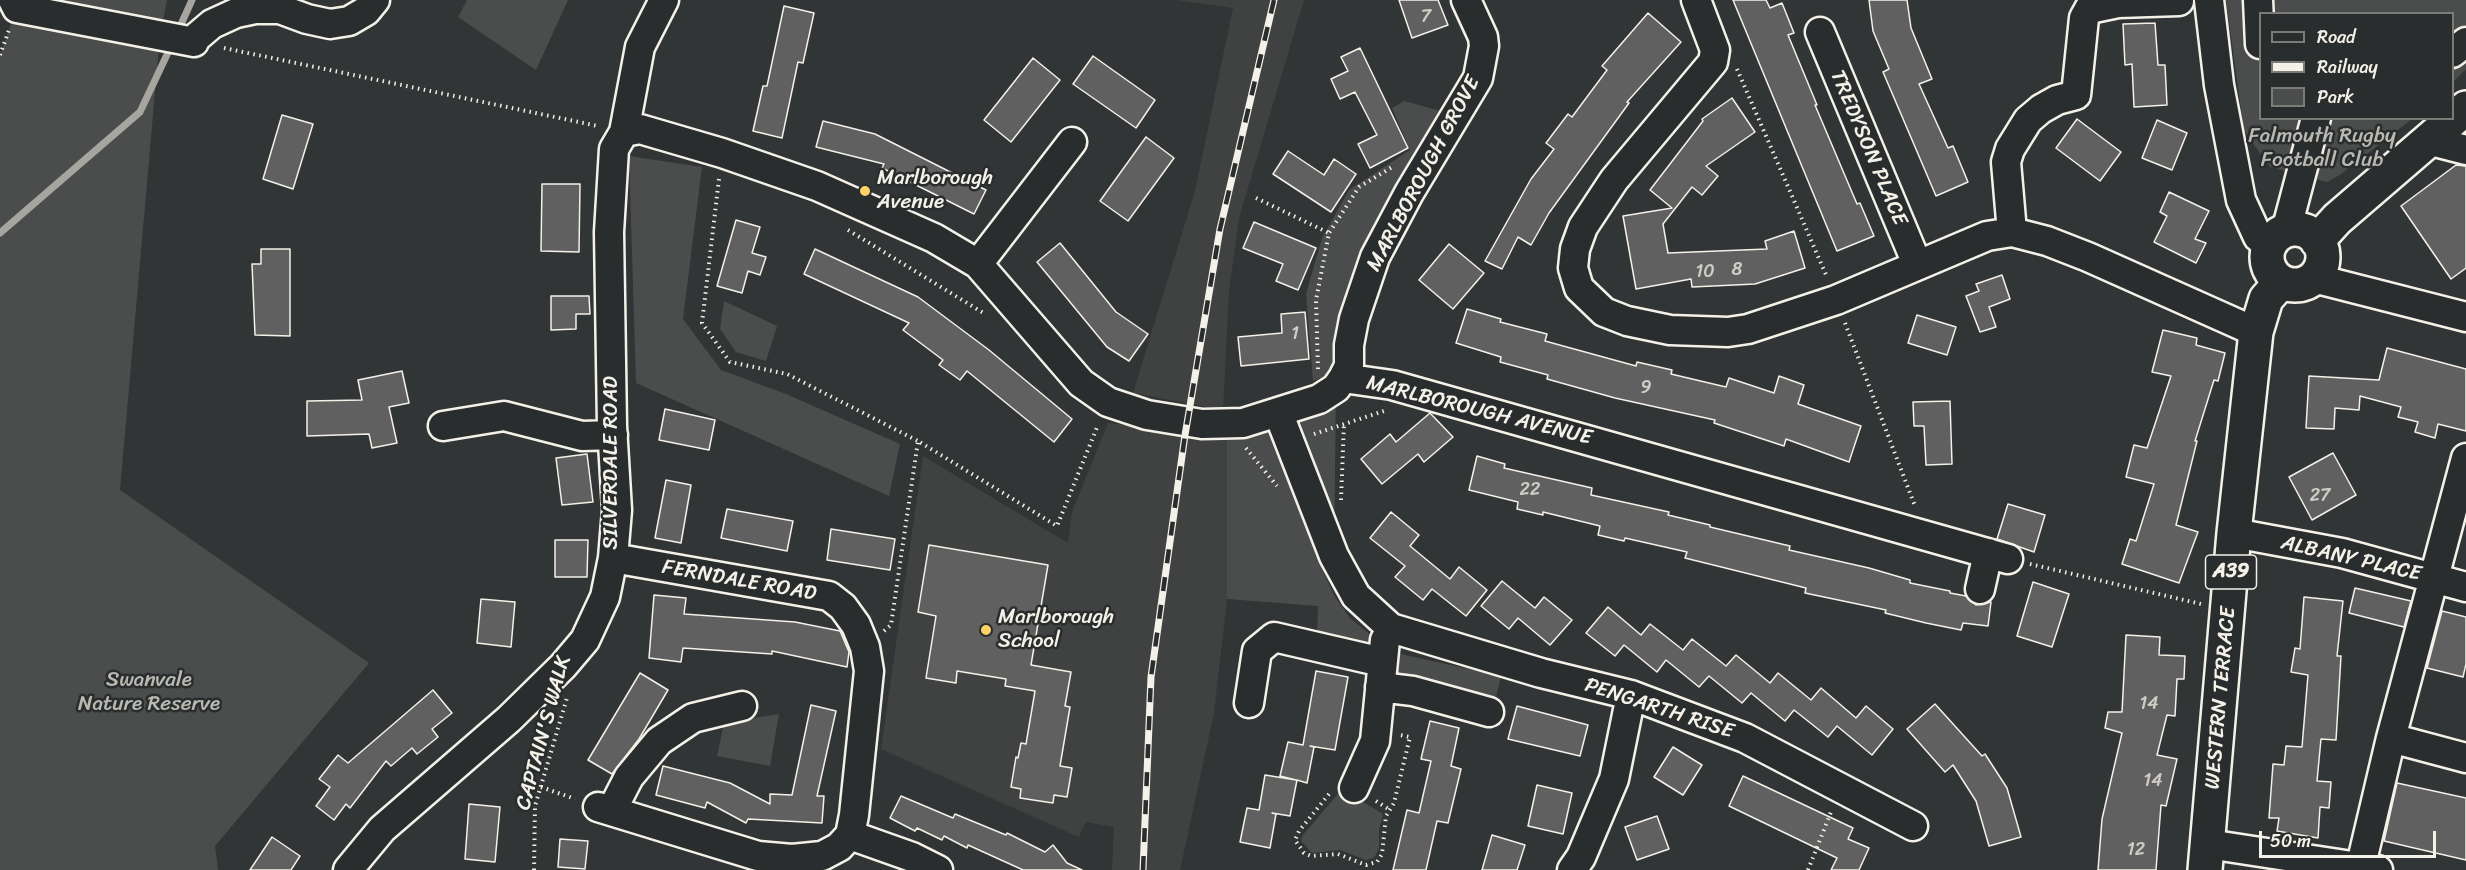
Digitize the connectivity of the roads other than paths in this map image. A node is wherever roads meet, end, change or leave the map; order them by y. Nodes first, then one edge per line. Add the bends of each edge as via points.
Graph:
1 (375, 0) edge
2 (664, 0) edge
3 (1466, 0) edge
4 (1696, 0) edge
5 (2209, 0) edge
6 (2258, 0) edge
7 (2179, 1) edge
8 (15, 4) edge
9 (2259, 22) edge
10 (1820, 32) dead end
11 (2466, 42) edge
12 (2454, 51) edge
13 (2466, 108) edge
14 (2454, 119) edge
15 (2315, 120) edge
16 (2453, 120) edge
17 (624, 132) junction
18 (2431, 141) junction
19 (1072, 142) dead end
20 (2466, 150) edge
21 (2012, 232) junction
22 (2278, 238) junction
23 (2317, 241) junction
24 (978, 264) junction
25 (1917, 264) junction
26 (2316, 275) junction
27 (2281, 282) junction
28 (2466, 317) edge
29 (2256, 332) junction
30 (1342, 378) junction
31 (1278, 412) junction
32 (443, 426) dead end
33 (613, 435) junction
34 (2466, 458) edge
35 (2234, 533) junction
36 (613, 558) junction
37 (2434, 578) junction
38 (2466, 587) edge
39 (1980, 589) dead end
40 (1391, 628) junction
41 (1382, 658) junction
42 (1380, 687) junction
43 (1631, 695) junction
44 (1249, 703) dead end
45 (742, 706) dead end
46 (1489, 712) dead end
47 (2391, 738) junction
48 (2466, 758) edge
49 (1354, 788) dead end
50 (1913, 826) dead end
51 (849, 835) junction
52 (2206, 857) edge
53 (2370, 868) edge
54 (348, 870) edge
55 (938, 870) edge
56 (1572, 870) edge

1 - 8 street via 349,21 330,24 280,9 236,13 212,24 193,41
2 - 17 street, SILVERDALE ROAD via 640,47
3 - 30 street, MARLBOROUGH GROVE via 1484,46 1478,78 1375,257 1354,319 1349,366
4 - 25 street via 1715,50 1713,62 1614,180 1583,227 1573,268 1579,288 1604,312 1627,321 1670,330 1728,332 1836,300
5 - 22 street via 2219,84 2241,200 2259,237
6 - 9 street
7 - 21 street via 2118,3 2089,9 2084,18 2076,95 2041,109 2028,120 2010,149 2006,162
10 - 25 street, TREDYSON PLACE
11 - 12 street
13 - 14 main road
15 - 22 street
16 - 18 main road
17 - 24 street, MARLBOROUGH AVENUE via 640,129 817,186 934,238
17 - 33 street, SILVERDALE ROAD via 614,149 609,232
18 - 20 street
18 - 23 main road via 2337,219
19 - 24 street
21 - 25 street via 1987,236
21 - 29 street via 2088,257
22 - 23 main road via 2298,230
22 - 27 main road via 2268,266
23 - 26 main road via 2322,258
24 - 31 street, MARLBOROUGH AVENUE via 1081,383 1108,402 1147,415 1202,424 1243,423
26 - 27 main road via 2300,285
26 - 28 street via 2325,281
27 - 29 main road, WESTERN TERRACE / A39 via 2266,299
29 - 35 main road, WESTERN TERRACE / A39
30 - 31 street, MARLBOROUGH AVENUE via 1336,388 1319,399
30 - 39 street, MARLBOROUGH AVENUE via 1392,384 1998,556
31 - 40 street, PENGARTH RISE via 1334,556 1356,596
32 - 33 street via 504,416 582,436
33 - 36 street, SILVERDALE ROAD via 617,510
34 - 37 street
35 - 37 street, ALBANY PLACE via 2342,553
35 - 52 main road, WESTERN TERRACE / A39
36 - 51 street, FERNDALE ROAD via 829,597 843,607 865,647 869,671
36 - 54 street, SILVERDALE ROAD via 605,597 585,640 563,666 382,829
37 - 38 street, ALBANY PLACE
37 - 47 street
40 - 41 street via 1385,636
40 - 43 street, PENGARTH RISE via 1541,673
41 - 42 street
41 - 44 street via 1369,659 1274,637 1257,651
42 - 46 street via 1413,691
42 - 49 street via 1375,741
43 - 50 street, PENGARTH RISE via 1745,738
43 - 56 street via 1614,779
45 - 51 street via 693,718 659,741 605,808 732,849 792,859 822,856 839,847
47 - 48 street
47 - 53 street
51 - 55 street
52 - 53 street

